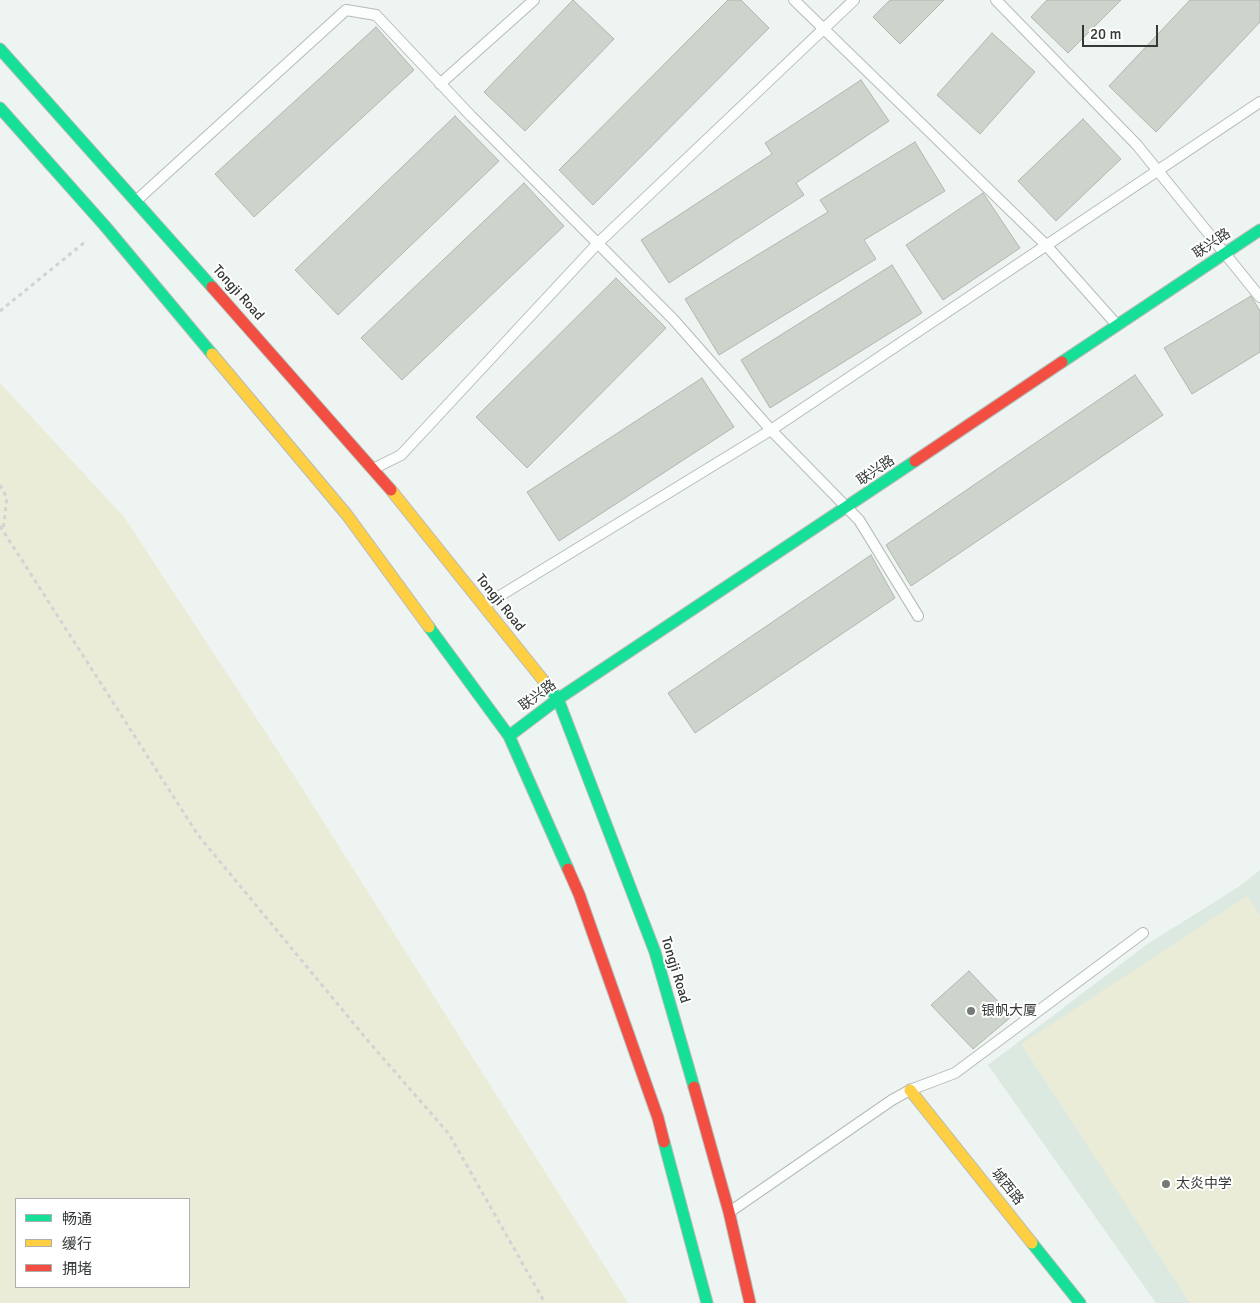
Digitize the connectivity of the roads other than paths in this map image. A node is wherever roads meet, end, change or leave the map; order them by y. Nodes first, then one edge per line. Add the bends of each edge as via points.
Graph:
1 (534, 0) edge
2 (794, 0) edge
3 (854, 0) edge
4 (996, 0) edge
5 (824, 30) junction
6 (0, 49) edge
7 (440, 84) junction
8 (1260, 102) edge
9 (0, 108) edge
10 (1158, 170) junction
11 (136, 201) junction
12 (1260, 230) edge
13 (598, 242) junction
14 (1046, 245) junction
15 (1226, 253) junction
16 (1260, 297) edge
17 (1118, 326) junction
18 (771, 430) junction
19 (374, 469) junction
20 (846, 509) junction
21 (483, 606) junction
22 (918, 616) dead end
23 (558, 699) junction
24 (508, 736) junction
25 (1143, 933) dead end
26 (910, 1090) junction
27 (729, 1212) junction
28 (707, 1303) edge
29 (750, 1303) edge
30 (1080, 1303) edge

1 - 7 lane
2 - 5 lane
3 - 5 lane
4 - 10 lane
5 - 13 lane
5 - 14 lane
6 - 11 main road, Tongji Road
7 - 11 lane via 376,15 346,10
7 - 13 lane
8 - 10 lane
9 - 24 main road via 105,226 347,515
10 - 14 lane
10 - 15 lane
11 - 19 main road, Tongji Road
12 - 15 main road, 联兴路
13 - 18 lane
13 - 19 lane via 401,455
14 - 17 lane
14 - 18 lane
15 - 16 lane
15 - 17 main road, 联兴路
17 - 20 main road, 联兴路
18 - 20 lane
18 - 21 lane
19 - 21 main road, Tongji Road
20 - 22 lane via 859,520
20 - 23 main road, 联兴路
21 - 23 main road, Tongji Road
23 - 24 main road, 联兴路
23 - 27 main road, Tongji Road via 655,952
24 - 28 main road via 580,894 655,1108
25 - 26 lane via 955,1073
26 - 27 lane
26 - 30 main road, 城西路
27 - 29 main road, Tongji Road

